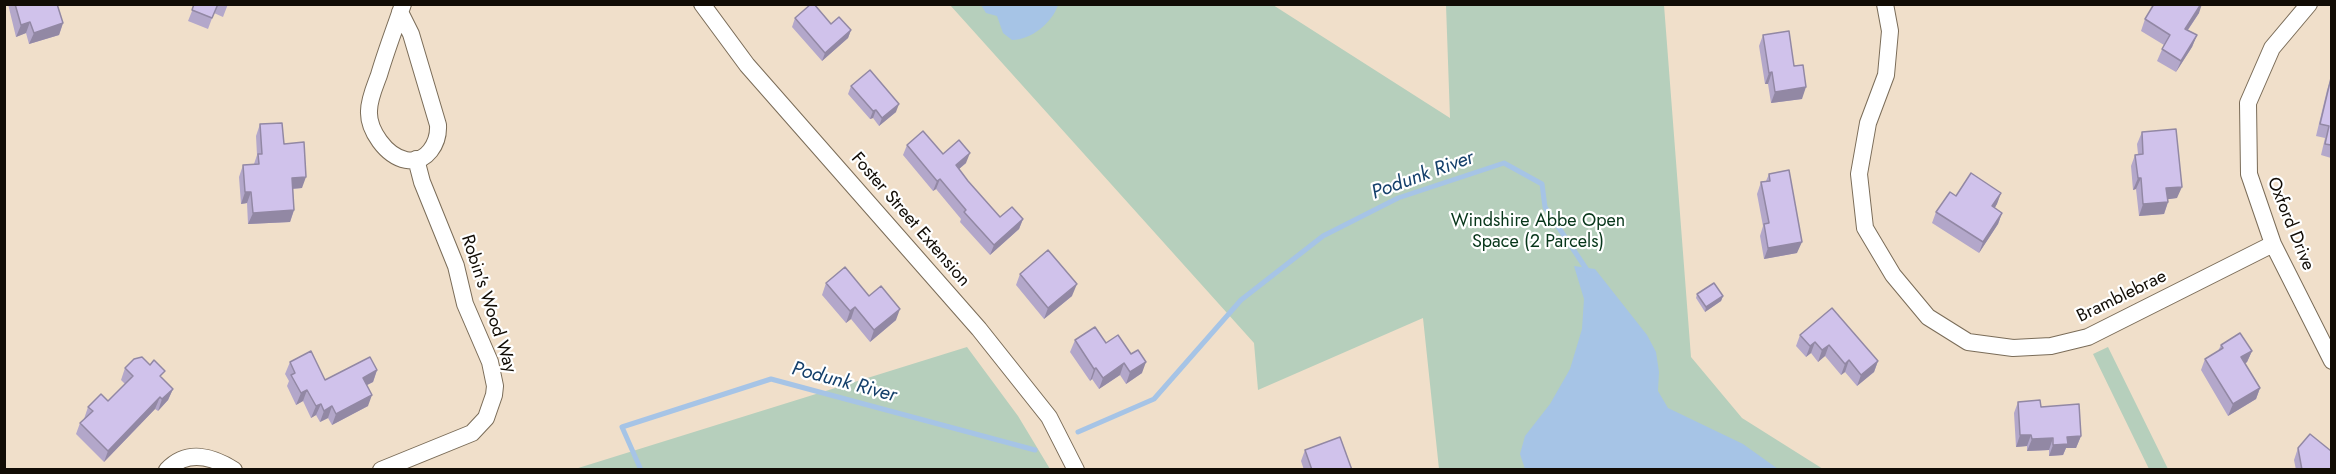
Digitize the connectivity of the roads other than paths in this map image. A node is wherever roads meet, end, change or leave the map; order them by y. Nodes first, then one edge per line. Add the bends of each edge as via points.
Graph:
1 (702, 4) edge
2 (1885, 4) edge
3 (2309, 4) edge
4 (402, 8) edge
5 (416, 159) junction
6 (2273, 244) junction
7 (2331, 361) edge
8 (167, 470) edge
9 (234, 470) edge
10 (381, 470) edge
11 (1076, 470) edge

1 - 11 street, Foster Street Extension via 747,64 979,329 1049,417
2 - 6 street, Bramblebrae via 1890,31 1886,75 1868,123 1858,174 1865,228 1893,275 1928,317 1968,342 2013,348 2051,346 2088,337
3 - 6 street, Oxford Drive via 2272,48 2248,103 2248,174
4 - 5 street via 439,134 431,151
4 - 5 street via 370,102 370,120 376,136 393,153 402,159
5 - 10 street, Robin's Wood Way via 456,266 465,303 490,362 495,386 486,418 472,433
6 - 7 street, Oxford Drive
8 - 9 street via 184,457 204,457

